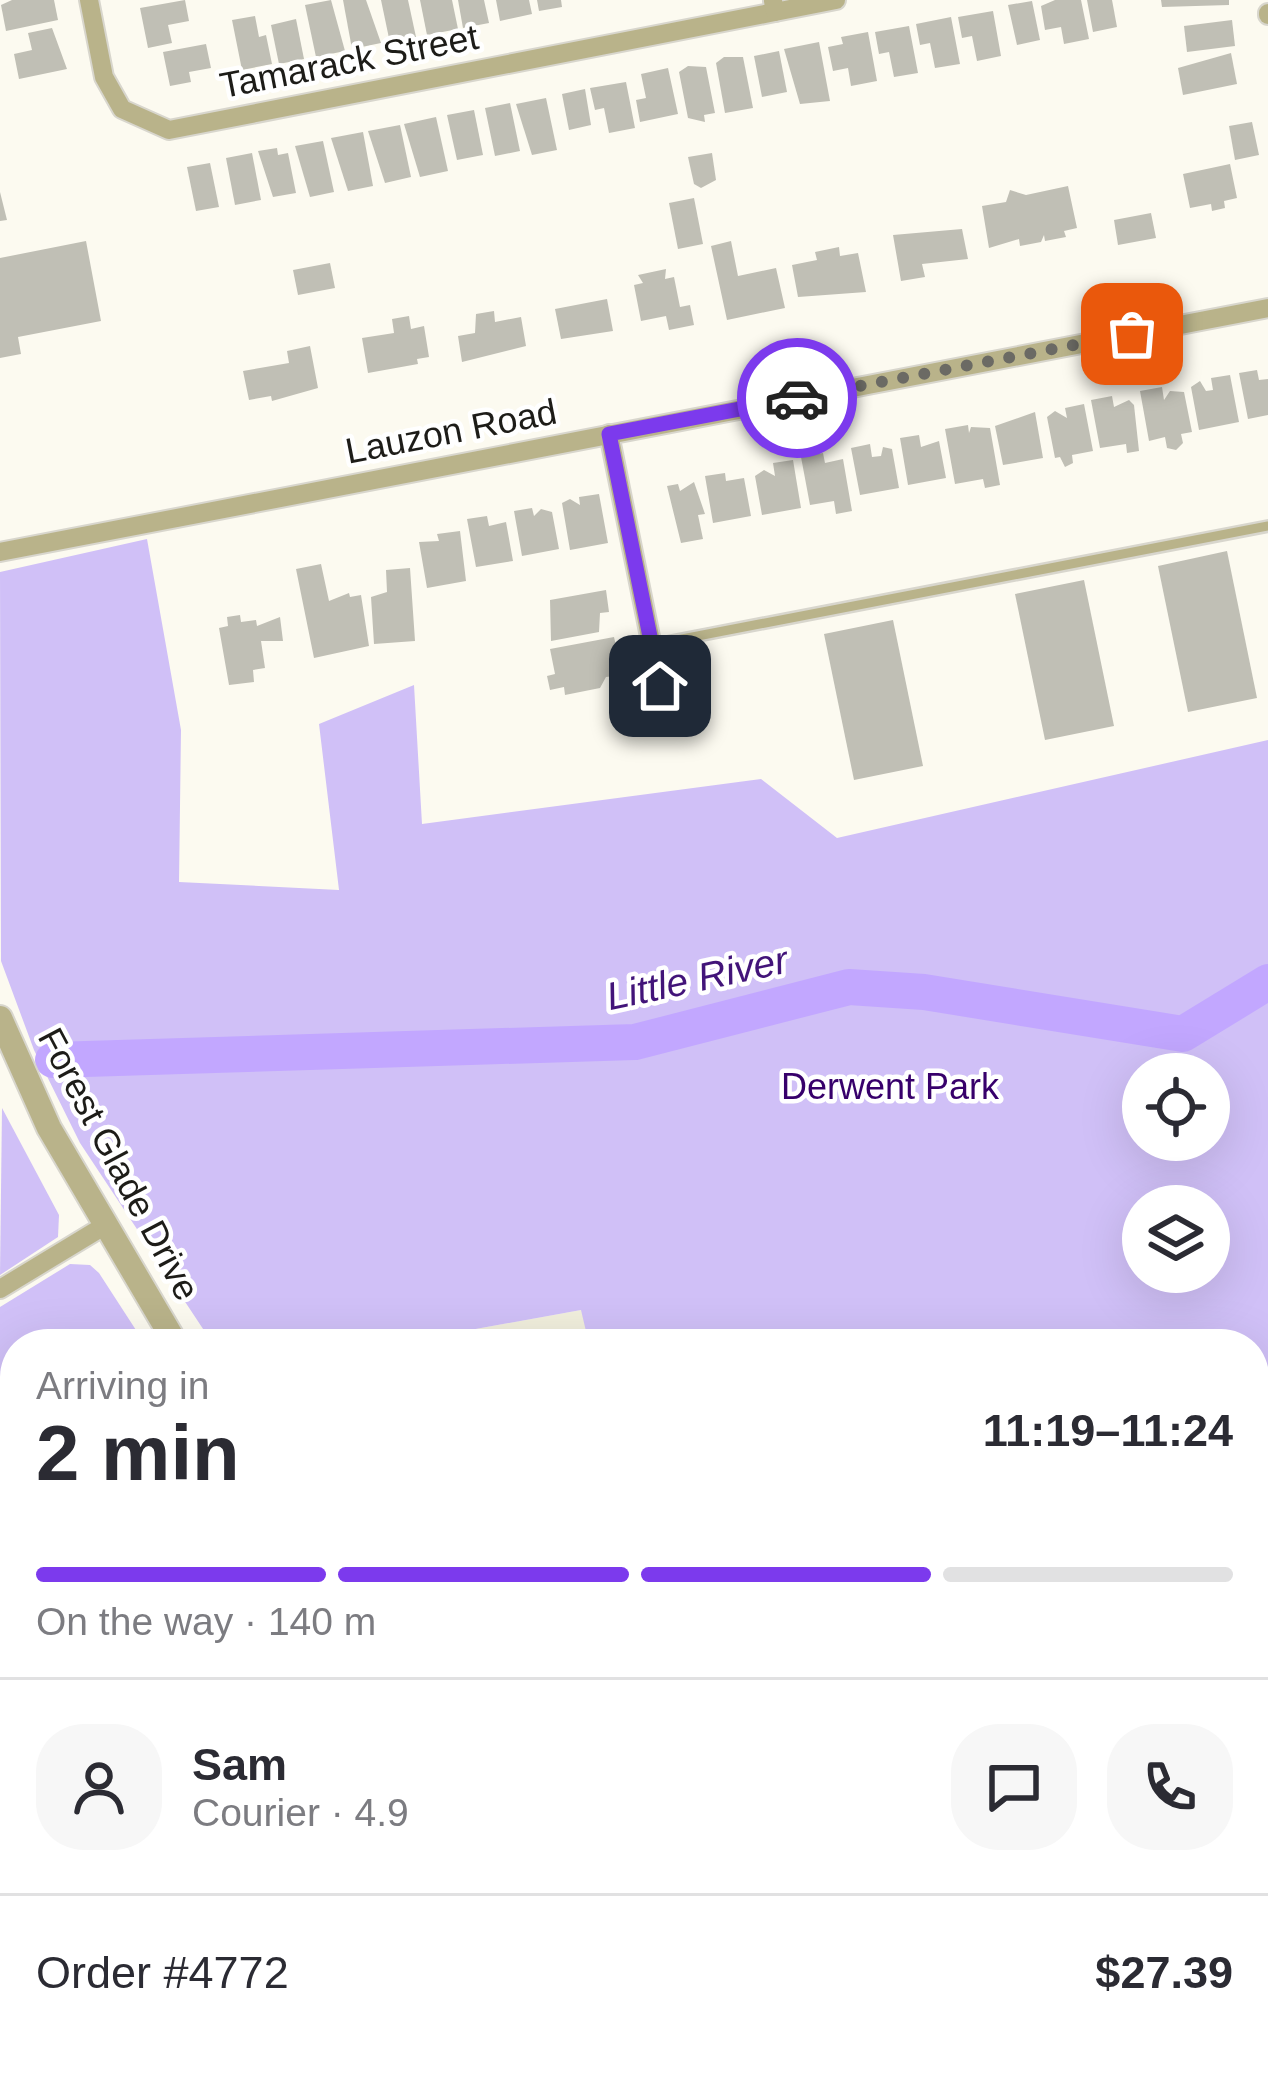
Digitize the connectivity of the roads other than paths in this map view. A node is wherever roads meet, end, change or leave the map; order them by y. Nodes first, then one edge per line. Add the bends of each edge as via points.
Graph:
1 (89, 0) edge
2 (836, 0) edge
3 (774, 6) edge
4 (1268, 308) edge
5 (609, 434) junction
6 (1268, 526) edge
7 (0, 552) edge
8 (651, 645) junction
9 (660, 686) dead end
10 (0, 1018) edge
11 (104, 1226) junction
12 (0, 1289) edge
13 (167, 1329) edge

1 - 3 street, Tamarack Street via 104,77 122,109 169,130
2 - 3 street, Tamarack Street
4 - 5 street, Lauzon Road
5 - 7 street, Lauzon Road
5 - 8 street
6 - 8 lane
8 - 9 street
10 - 11 street, Forest Glade Drive
11 - 12 street
11 - 13 street, Forest Glade Drive

